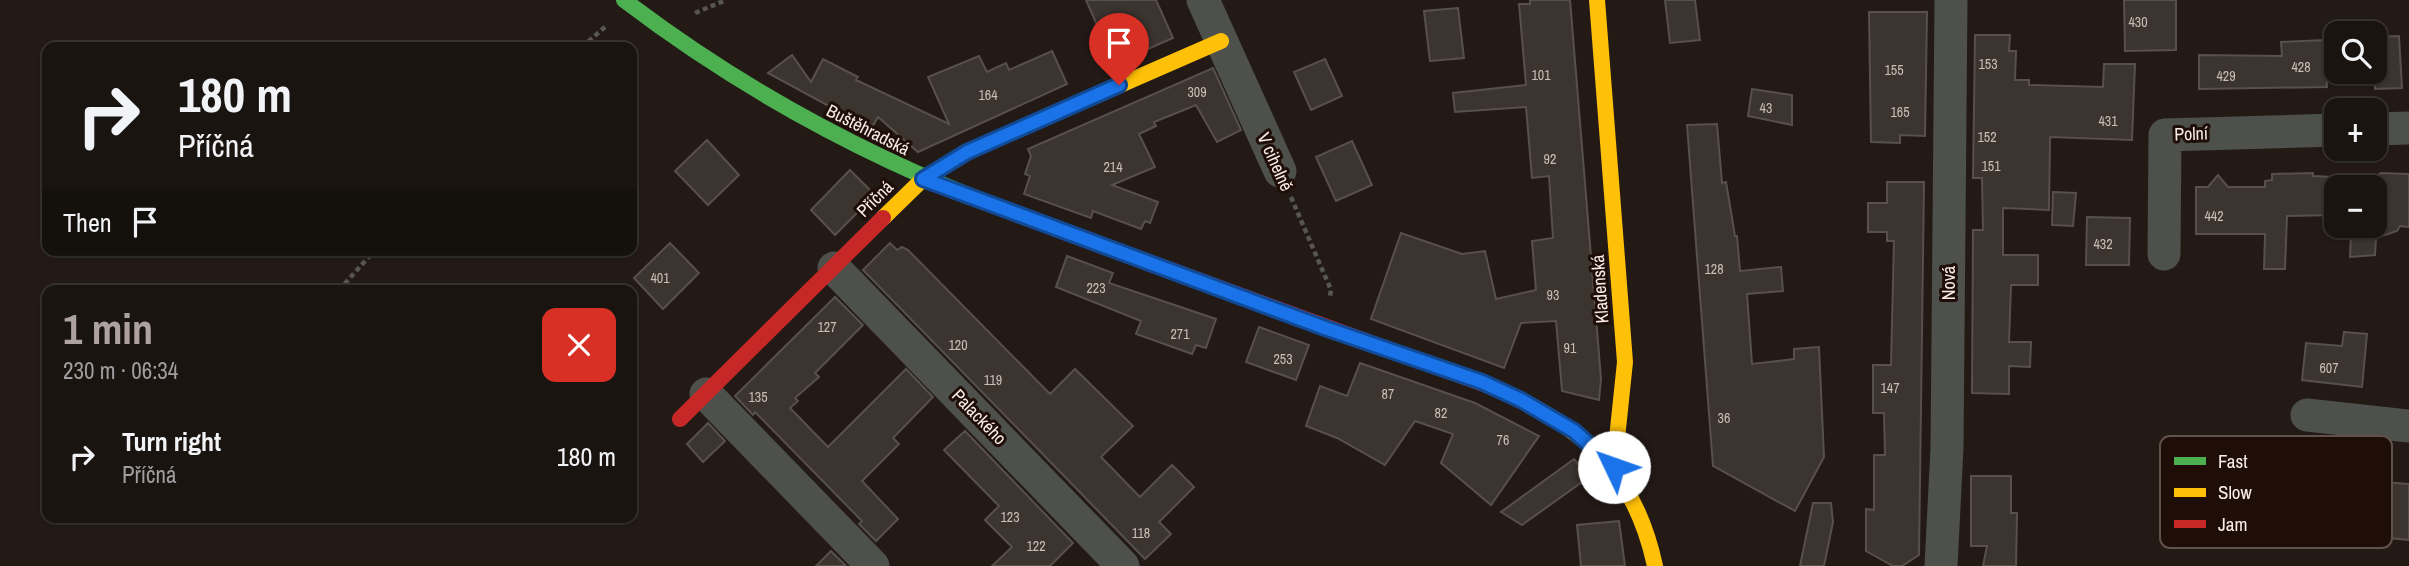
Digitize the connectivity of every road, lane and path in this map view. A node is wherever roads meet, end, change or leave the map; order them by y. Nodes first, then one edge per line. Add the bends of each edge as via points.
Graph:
1 (624, 0) edge
2 (1203, 0) edge
3 (1597, 0) edge
4 (1951, 0) edge
5 (1221, 41) junction
6 (2409, 128) edge
7 (2387, 129) edge
8 (2324, 130) edge
9 (1279, 171) joint
10 (923, 179) junction
11 (2164, 254) dead end
12 (370, 256) edge
13 (834, 268) junction
14 (344, 285) edge
15 (1325, 328) junction
16 (706, 394) junction
17 (2307, 415) dead end
18 (680, 419) dead end
19 (2409, 426) edge
20 (1614, 467) junction
21 (873, 566) edge
22 (1123, 566) edge
23 (1655, 566) edge
24 (1941, 566) edge

1 - 10 street, Buštěhradská via 757,92
2 - 5 street, V cihelně
3 - 20 street, Kladenská via 1625,362
4 - 24 street, Nová via 1947,448
5 - 9 street, V cihelně
5 - 10 street, Příčná via 967,152
6 - 7 street
8 - 11 street, Polní via 2165,135
9 - 15 path, V cihelně via 1331,290
10 - 13 street, Příčná
10 - 15 street, Buštěhradská
12 - 14 path
13 - 16 street, Příčná
13 - 22 street, Palackého
15 - 20 street, Buštěhradská via 1521,400 1574,431
16 - 18 street, Příčná
16 - 21 street
17 - 19 street
20 - 23 street via 1635,499

